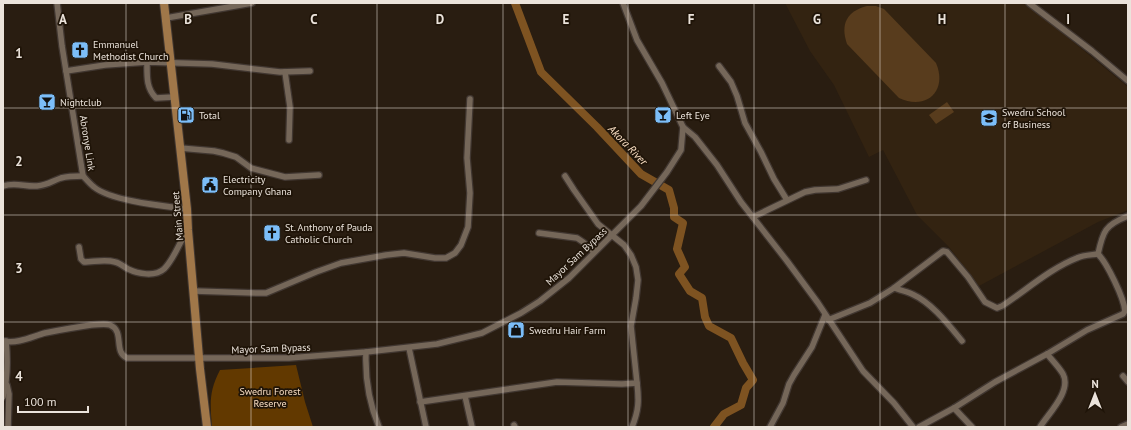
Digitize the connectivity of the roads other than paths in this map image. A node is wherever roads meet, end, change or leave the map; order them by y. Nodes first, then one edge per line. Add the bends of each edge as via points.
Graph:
1 (57, 3) edge
2 (164, 3) edge
3 (252, 3) edge
4 (623, 3) edge
5 (1029, 3) edge
6 (166, 18) junction
7 (147, 62) junction
8 (171, 62) junction
9 (719, 66) dead end
10 (66, 71) junction
11 (310, 71) dead end
12 (285, 72) junction
13 (1128, 81) edge
14 (174, 97) junction
15 (470, 99) dead end
16 (683, 127) junction
17 (289, 140) dead end
18 (180, 148) junction
19 (320, 175) dead end
20 (83, 176) junction
21 (566, 176) dead end
22 (866, 180) dead end
23 (3, 186) edge
24 (787, 200) junction
25 (187, 209) junction
26 (1128, 216) edge
27 (753, 217) junction
28 (188, 230) junction
29 (539, 232) dead end
30 (612, 235) junction
31 (79, 247) dead end
32 (594, 252) junction
33 (1098, 254) junction
34 (894, 288) junction
35 (194, 291) junction
36 (827, 318) junction
37 (962, 340) dead end
38 (5, 341) edge
39 (409, 348) junction
40 (366, 352) junction
41 (1047, 354) junction
42 (199, 358) junction
43 (1123, 376) dead end
44 (1128, 382) edge
45 (7, 383) junction
46 (637, 383) junction
47 (465, 396) junction
48 (3, 397) edge
49 (420, 402) junction
50 (954, 408) junction
51 (1128, 424) edge
52 (8, 427) edge
53 (208, 427) edge
54 (379, 427) edge
55 (426, 427) edge
56 (472, 427) edge
57 (632, 427) edge
58 (770, 427) edge
59 (914, 427) edge
60 (972, 427) edge
61 (1040, 427) edge
62 (1121, 427) edge

1 - 10 street, Abronye Link
2 - 6 main road, Main Street
3 - 6 street
4 - 16 street via 636,40 662,83
5 - 13 street
6 - 8 main road, Main Street
7 - 8 street
7 - 10 street
7 - 14 street via 150,92 156,98
8 - 12 street
8 - 14 main road, Main Street
9 - 24 street via 731,82 745,123
10 - 20 street, Abronye Link
11 - 12 street
12 - 17 street via 290,107
14 - 18 main road, Main Street
15 - 35 street via 467,158 470,194 468,227 455,253 446,258 435,258 404,253 341,263 266,293
16 - 27 street via 704,148
16 - 30 street, Mayor Sam Bypass via 681,150 676,159 641,206
18 - 19 street via 214,151 236,157 251,168 285,177
18 - 25 main road, Main Street
20 - 23 street via 60,178 37,186
20 - 25 street, Abronye Link via 103,193 137,202
21 - 30 street via 598,224
22 - 24 street via 838,189 805,192
24 - 27 street
25 - 28 main road, Main Street
26 - 33 street via 1119,219 1105,230
27 - 36 street
28 - 31 street via 173,257 163,270 156,273 129,270 115,262 104,260 84,262
28 - 35 main road, Main Street
29 - 32 street via 578,238
30 - 32 street, Mayor Sam Bypass
30 - 46 street via 624,244 636,267 638,280 631,326
32 - 39 street, Mayor Sam Bypass via 569,278 540,301 502,323 482,333 460,339
33 - 34 street via 1082,256 1068,262 997,308 985,302 968,277 947,252 943,251
33 - 41 street via 1109,269 1123,302 1123,314 1087,330
34 - 36 street via 870,303
34 - 37 street via 913,294 927,304
35 - 42 main road, Main Street
36 - 58 street via 788,384 783,403
36 - 59 street via 862,371
38 - 42 street, Mayor Sam Bypass via 15,342 59,330 104,324 118,332 120,352 127,358
38 - 45 street
39 - 40 street, Mayor Sam Bypass
39 - 49 street
40 - 42 street, Mayor Sam Bypass via 289,358
40 - 54 street via 365,371 372,412
41 - 50 street
41 - 61 street via 1063,375 1065,383 1059,401
42 - 53 main road, Main Street
43 - 44 street
45 - 48 street
45 - 52 street
46 - 47 street via 557,382
46 - 57 street via 639,400
47 - 49 street
47 - 56 street
49 - 55 street
50 - 59 street
50 - 60 street
51 - 62 street

